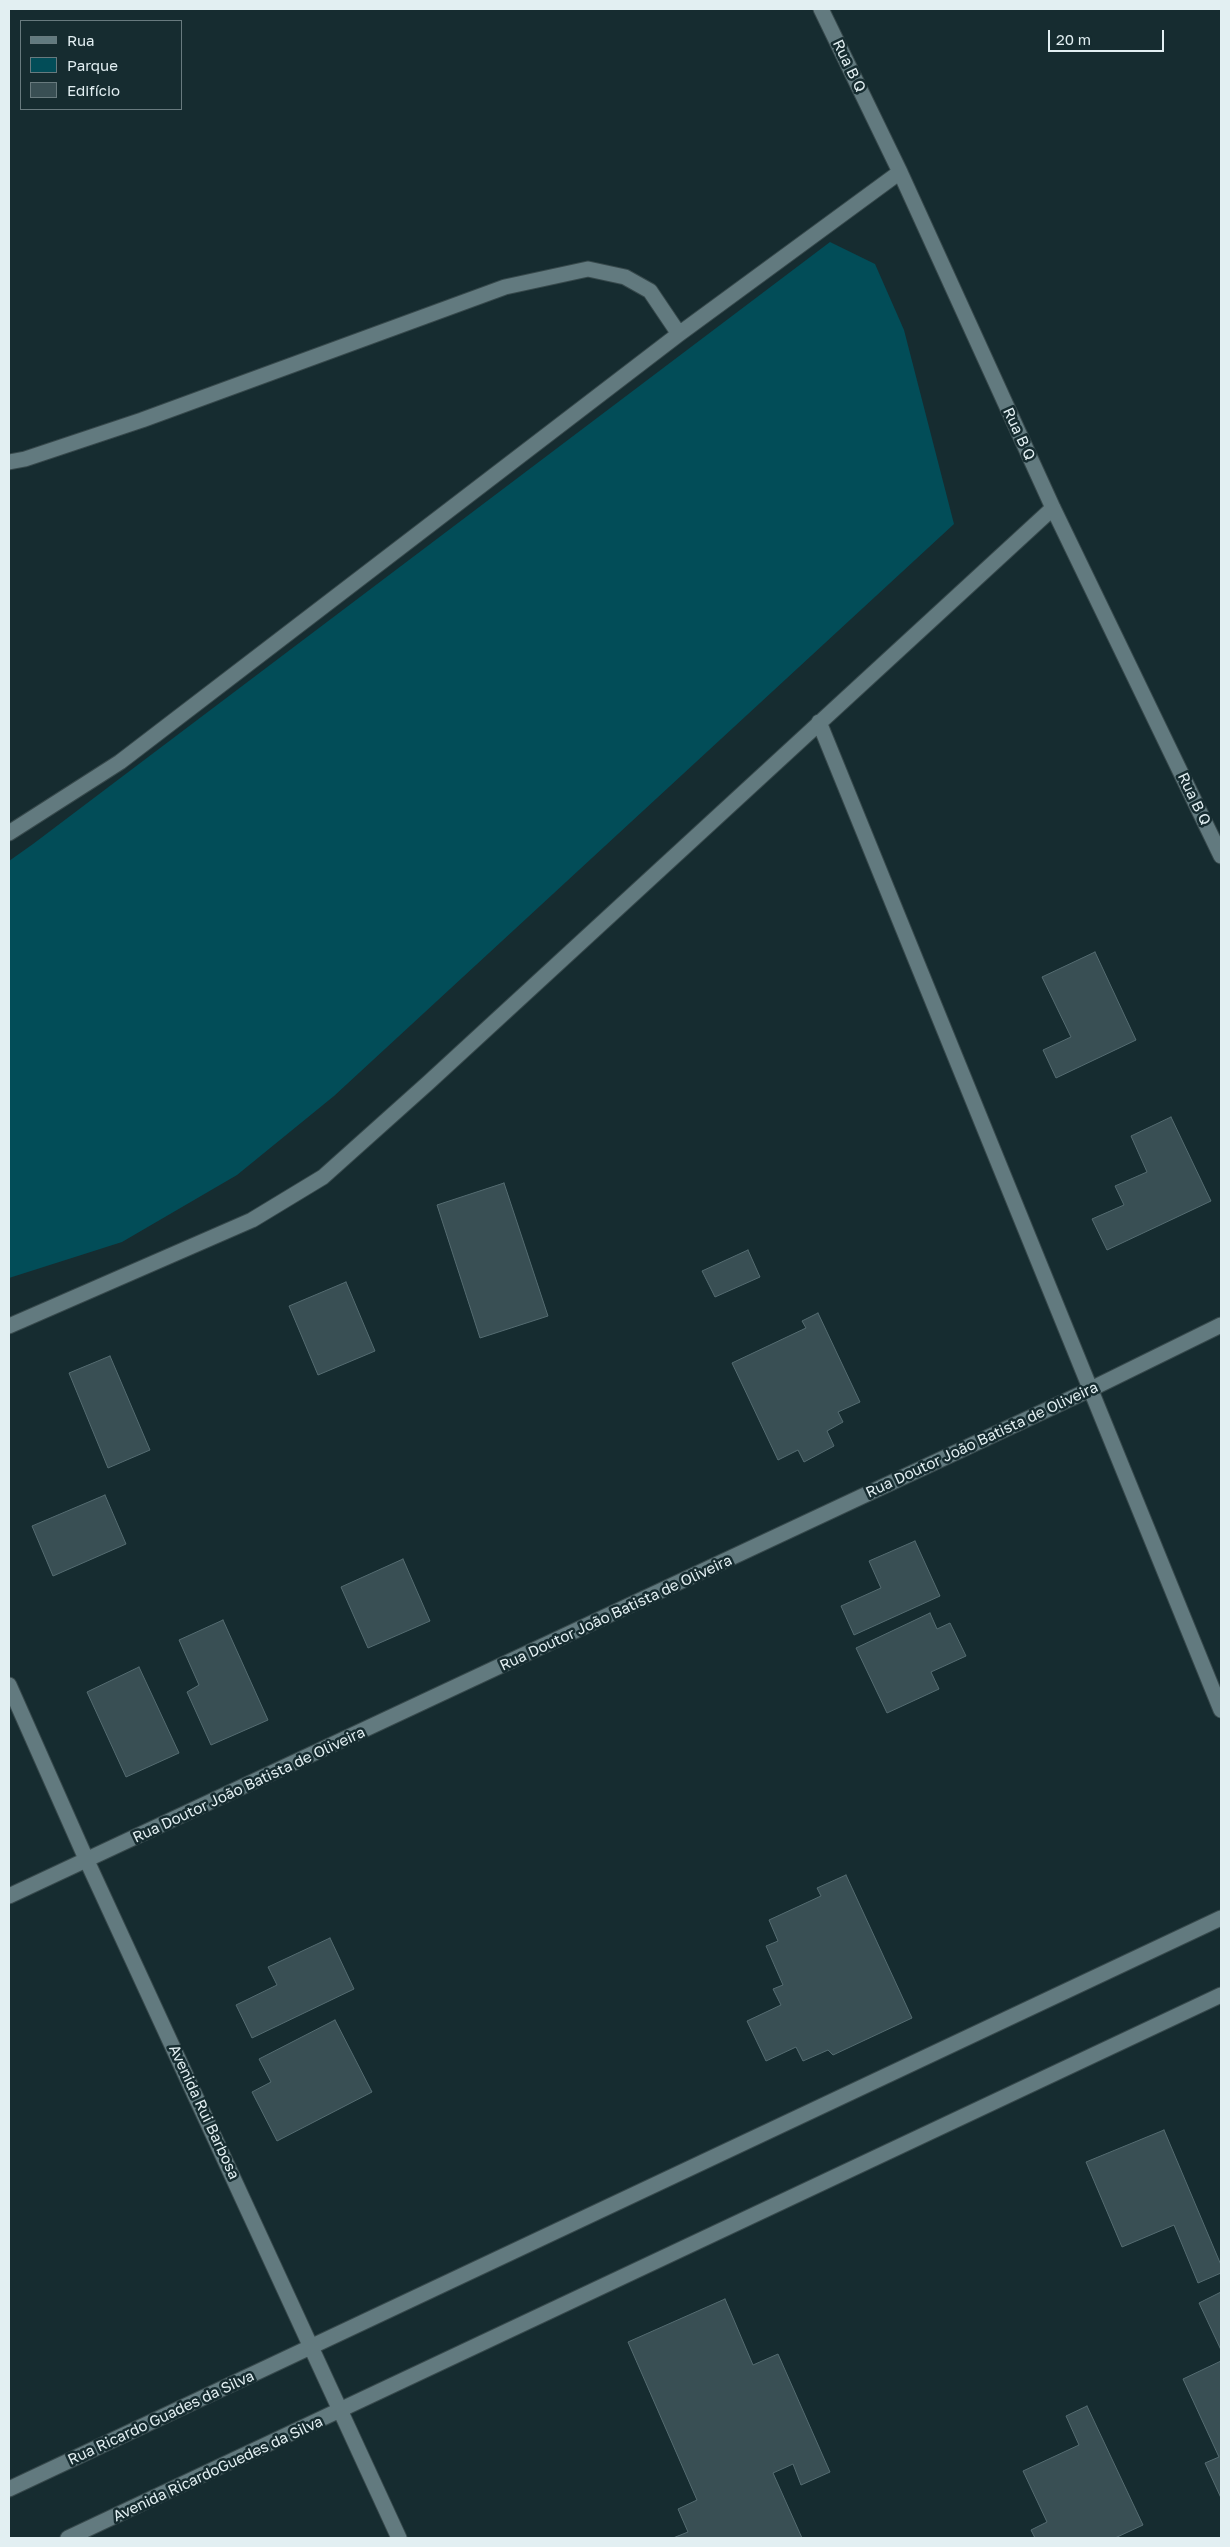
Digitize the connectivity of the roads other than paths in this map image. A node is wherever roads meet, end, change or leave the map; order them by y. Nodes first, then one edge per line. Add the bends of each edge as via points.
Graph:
1 (821, 9) edge
2 (900, 172) junction
3 (679, 334) junction
4 (9, 462) edge
5 (1053, 508) junction
6 (819, 722) junction
7 (9, 833) edge
8 (1221, 856) edge
9 (1221, 1325) edge
10 (9, 1326) edge
11 (1089, 1390) junction
12 (9, 1685) edge
13 (1221, 1710) edge
14 (87, 1861) junction
15 (9, 1896) edge
16 (1221, 1918) edge
17 (1221, 1995) edge
18 (313, 2347) junction
19 (340, 2412) junction
20 (9, 2489) edge
21 (68, 2538) edge
22 (399, 2538) edge

1 - 2 street, Rua B Q
2 - 3 street
2 - 5 street, Rua B Q
3 - 4 street via 650,291 625,277 588,269 505,287 142,420
3 - 7 street via 120,762
5 - 6 street
5 - 8 street, Rua B Q
6 - 10 street via 323,1176 252,1220
6 - 11 street
9 - 11 street, Rua Doutor João Batista de Oliveira
11 - 13 street
11 - 14 street, Rua Doutor João Batista de Oliveira
12 - 14 street, Avenida Rui Barbosa
14 - 15 street, Rua Doutor João Batista de Oliveira
14 - 18 street, Avenida Rui Barbosa
16 - 18 street, Rua Ricardo Guades da Silva
17 - 19 street, Avenida RicardoGuedes da Silva
18 - 19 street, Avenida Rui Barbosa
18 - 20 street, Rua Ricardo Guades da Silva
19 - 21 street, Avenida RicardoGuedes da Silva
19 - 22 street, Avenida Rui Barbosa

